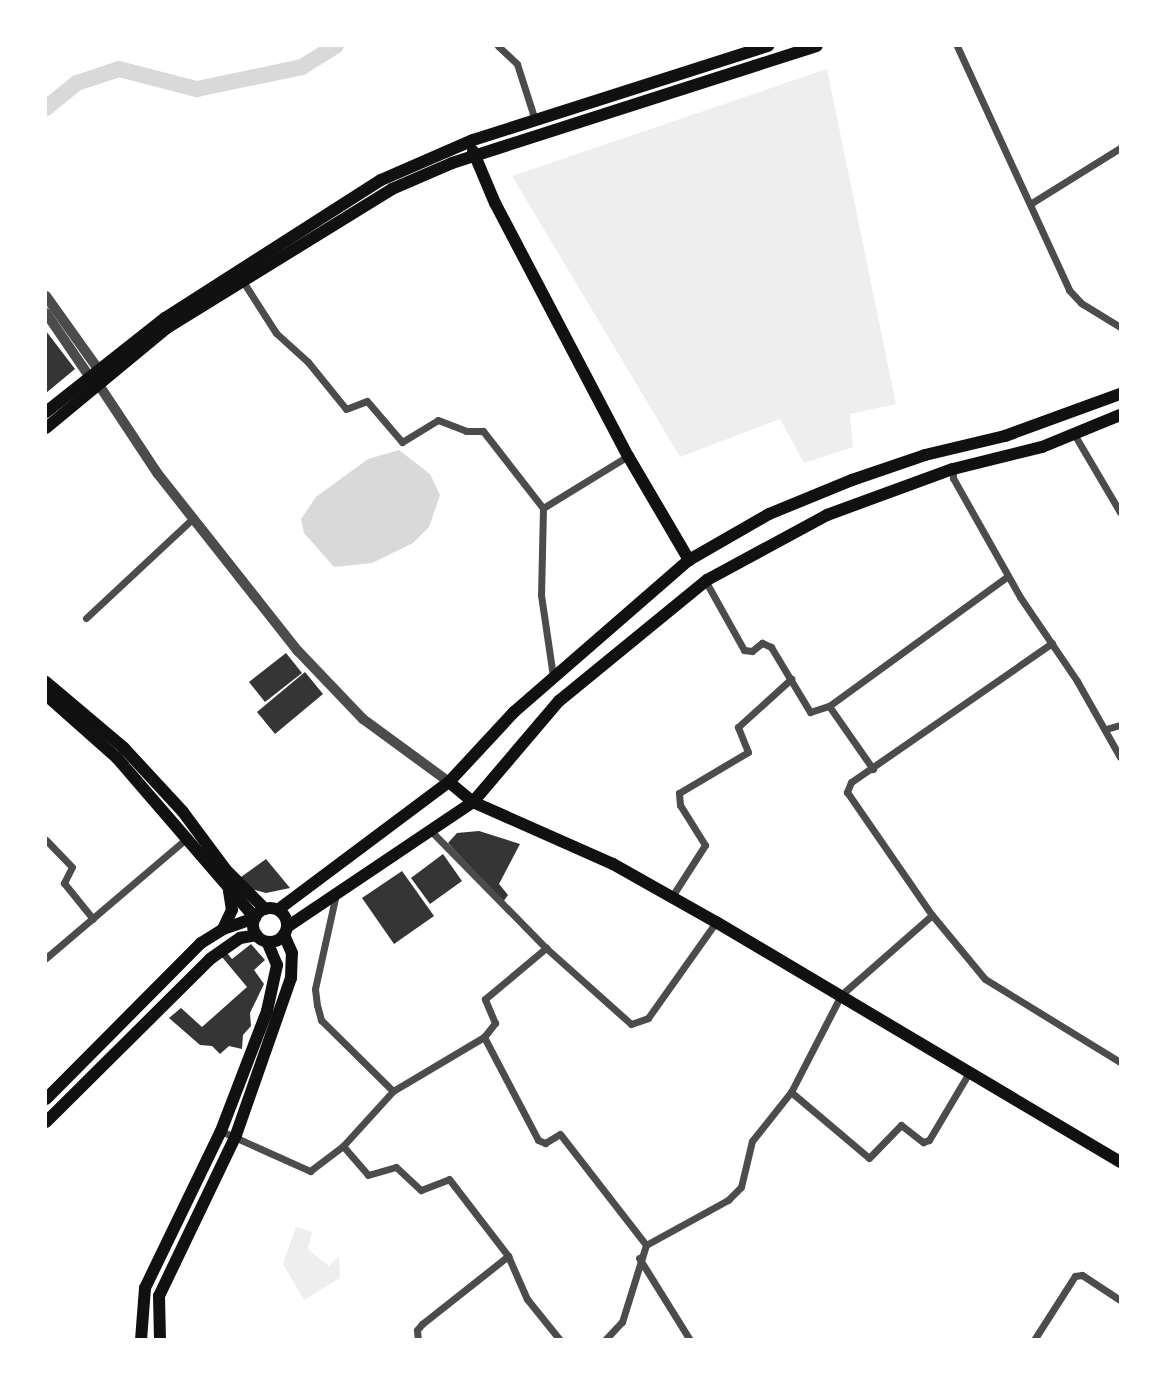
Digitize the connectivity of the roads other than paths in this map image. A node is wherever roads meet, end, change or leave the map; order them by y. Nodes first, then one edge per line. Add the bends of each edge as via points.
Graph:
1 (498, 46) edge
2 (768, 46) edge
3 (817, 46) edge
4 (957, 46) edge
5 (536, 121) junction
6 (473, 140) junction
7 (1121, 148) edge
8 (473, 157) junction
9 (1030, 204) junction
10 (242, 280) junction
11 (46, 296) edge
12 (46, 313) edge
13 (1121, 327) edge
14 (95, 376) junction
15 (1121, 394) edge
16 (46, 412) edge
17 (1121, 415) edge
18 (46, 428) edge
19 (1074, 433) junction
20 (946, 450) junction
21 (628, 456) junction
22 (953, 469) junction
23 (543, 508) junction
24 (1121, 512) edge
25 (192, 519) junction
26 (689, 560) junction
27 (1008, 576) junction
28 (706, 582) junction
29 (86, 618) dead end
30 (1052, 643) junction
31 (553, 676) junction
32 (791, 679) junction
33 (46, 682) edge
34 (46, 695) edge
35 (829, 706) junction
36 (1121, 725) edge
37 (1106, 729) junction
38 (1121, 757) edge
39 (873, 769) junction
40 (449, 782) junction
41 (473, 802) junction
42 (430, 829) junction
43 (187, 838) junction
44 (46, 840) edge
45 (229, 890) junction
46 (336, 894) junction
47 (671, 898) junction
48 (272, 909) junction
49 (932, 915) junction
50 (255, 918) junction
51 (93, 919) junction
52 (716, 922) junction
53 (223, 929) junction
54 (286, 931) junction
55 (262, 938) junction
56 (546, 948) junction
57 (46, 958) edge
58 (841, 995) junction
59 (484, 1037) junction
60 (1121, 1062) edge
61 (970, 1071) junction
62 (393, 1091) junction
63 (791, 1092) junction
64 (46, 1099) edge
65 (46, 1122) edge
66 (221, 1131) junction
67 (236, 1135) junction
68 (343, 1146) junction
69 (1121, 1161) edge
70 (646, 1245) junction
71 (508, 1256) junction
72 (639, 1258) junction
73 (1121, 1300) edge
74 (141, 1339) edge
75 (160, 1339) edge
76 (418, 1339) edge
77 (561, 1339) edge
78 (605, 1339) edge
79 (690, 1339) edge
80 (1034, 1339) edge

1 - 5 street via 517,64
2 - 5 main road
3 - 8 main road
4 - 9 street
5 - 6 main road
6 - 8 main road
6 - 14 main road via 381,180 165,318
7 - 9 street
8 - 10 main road via 392,189
8 - 21 main road
9 - 13 street via 1069,290 1081,303
10 - 14 main road
10 - 23 street via 276,333 308,362 346,410 367,401 402,442 438,420 483,432
11 - 14 street
12 - 14 street
14 - 16 main road
14 - 18 main road
14 - 25 street
15 - 20 main road via 1005,436
17 - 19 main road
19 - 22 main road via 1042,447
19 - 24 street
20 - 22 main road
20 - 26 main road via 769,514
21 - 23 street
21 - 26 main road
22 - 27 street via 953,478
22 - 28 main road via 827,515
23 - 31 street via 541,595
25 - 29 street
25 - 40 street via 298,652 354,709
26 - 31 main road
27 - 30 street
27 - 35 street
28 - 32 street via 744,650 766,643
28 - 41 main road via 559,701
30 - 37 street
30 - 39 street
31 - 40 main road
32 - 35 street via 810,712
32 - 47 street via 738,727 748,752 679,793 680,805 705,845
33 - 48 main road via 124,748 183,811 226,870
34 - 43 main road via 117,758
35 - 39 street
36 - 37 street
37 - 38 street
39 - 49 street via 851,782 847,792
40 - 41 main road
40 - 48 main road
41 - 42 main road
41 - 47 main road via 613,864
42 - 46 main road
42 - 56 street
43 - 45 main road
43 - 51 street
44 - 51 street via 72,867 64,883
45 - 50 main road
45 - 53 main road via 232,909
46 - 54 main road
46 - 62 street via 315,989 321,1020
47 - 52 main road
48 - 50 main road
48 - 54 main road
49 - 58 street
49 - 60 street via 985,979
50 - 53 main road
50 - 55 main road
51 - 57 street
52 - 56 street via 648,1018 637,1026
52 - 58 main road
53 - 64 main road via 180,962
54 - 55 main road
54 - 67 main road via 292,953 291,978
55 - 65 main road via 240,938 200,968
55 - 66 main road via 277,965 267,1011
56 - 59 street via 485,999 495,1023
58 - 61 main road
58 - 63 street
59 - 62 street
59 - 70 street via 538,1140 545,1143 560,1134
61 - 63 street via 929,1140 923,1142 901,1125 869,1158
61 - 69 main road
62 - 68 street
63 - 70 street via 752,1141 741,1187
66 - 67 street
66 - 74 main road via 145,1288
67 - 68 street via 282,1154 305,1171
67 - 75 main road via 159,1296
68 - 71 street via 368,1175 396,1167 421,1190 449,1180
70 - 72 street
71 - 76 street via 416,1329
71 - 77 street via 527,1299
72 - 78 street via 622,1322
72 - 79 street
73 - 80 street via 1082,1275 1075,1276

